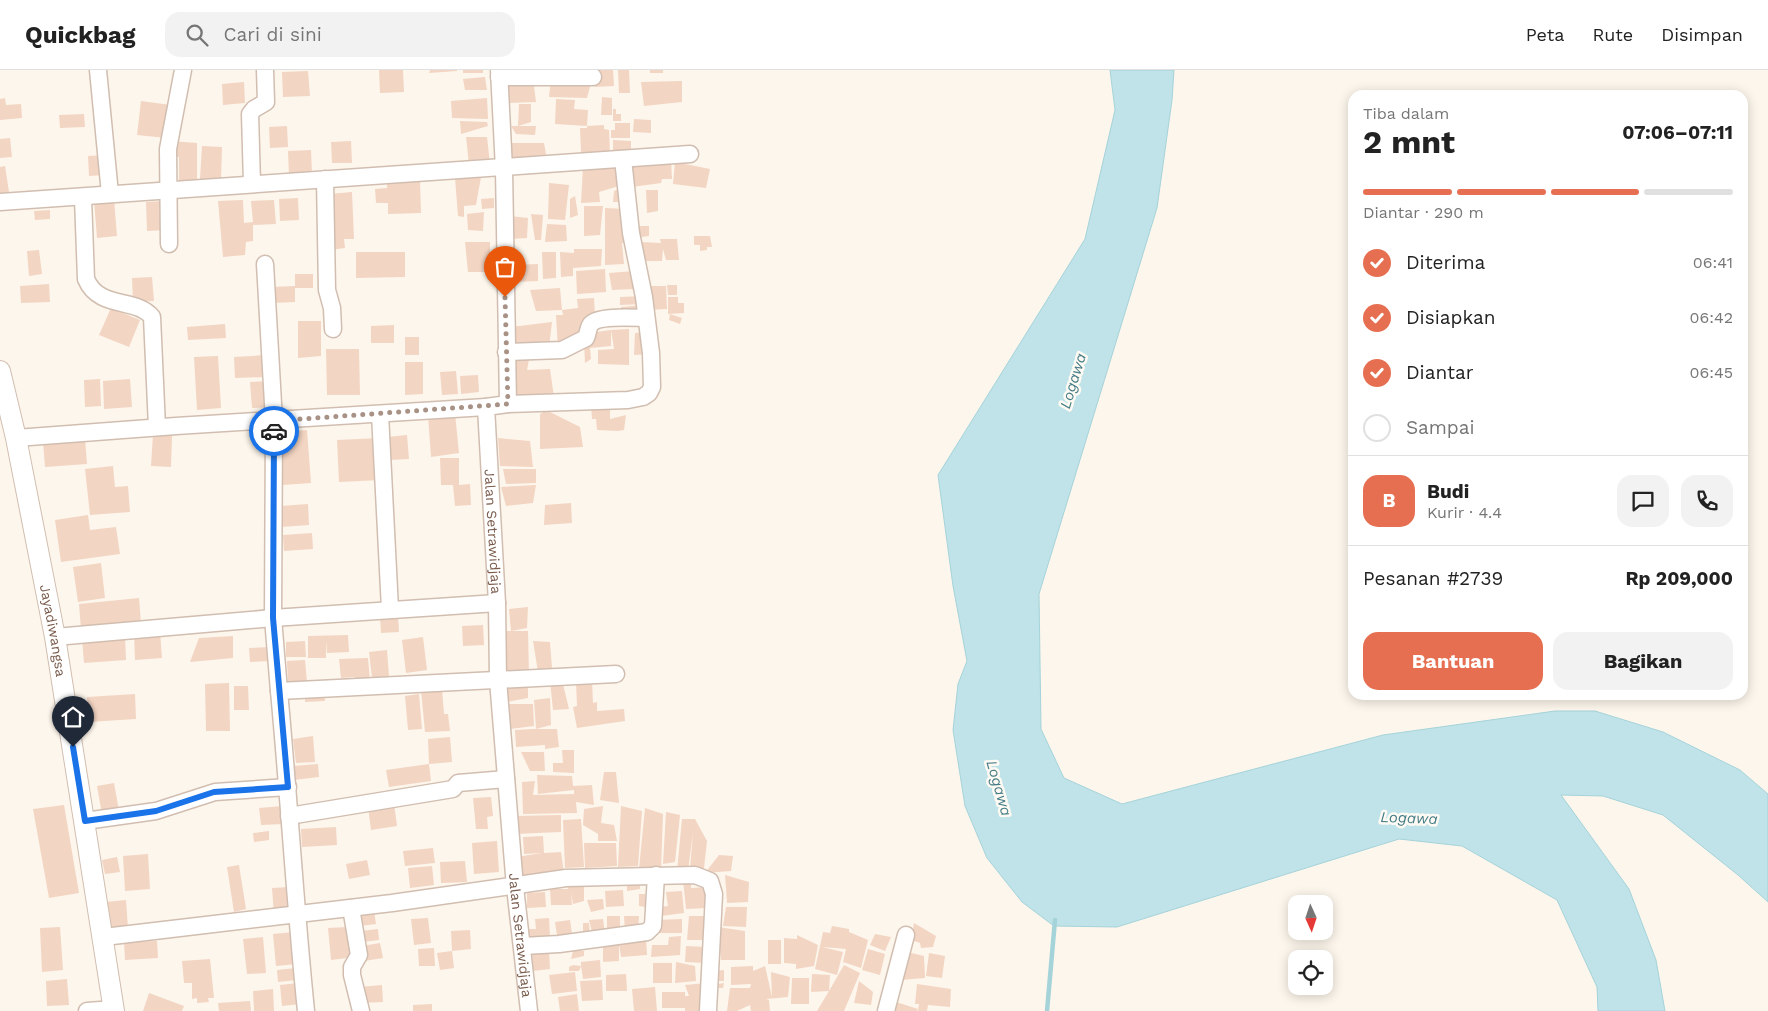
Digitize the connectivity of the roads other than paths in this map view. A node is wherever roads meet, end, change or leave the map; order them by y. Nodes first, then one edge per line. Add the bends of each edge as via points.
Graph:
1 (98, 70) edge
2 (183, 70) edge
3 (265, 70) edge
4 (499, 74) edge
5 (593, 77) dead end
6 (690, 154) dead end
7 (623, 159) junction
8 (504, 169) junction
9 (325, 179) junction
10 (252, 184) junction
11 (168, 190) junction
12 (110, 194) junction
13 (83, 198) junction
14 (0, 202) edge
15 (169, 244) dead end
16 (265, 264) dead end
17 (646, 318) junction
18 (333, 329) dead end
19 (506, 352) junction
20 (0, 371) edge
21 (508, 404) junction
22 (486, 407) junction
23 (380, 414) junction
24 (274, 421) junction
25 (157, 427) junction
26 (16, 438) junction
27 (497, 603) junction
28 (390, 609) junction
29 (273, 618) junction
30 (55, 637) junction
31 (616, 674) dead end
32 (498, 680) junction
33 (279, 691) junction
34 (506, 779) junction
35 (288, 787) junction
36 (289, 816) junction
37 (85, 821) junction
38 (656, 875) junction
39 (515, 887) junction
40 (351, 908) junction
41 (296, 915) junction
42 (906, 934) dead end
43 (104, 937) junction
44 (523, 946) junction
45 (114, 1010) edge
46 (87, 1011) edge
47 (306, 1011) edge
48 (361, 1011) edge
49 (529, 1011) edge
50 (708, 1011) edge
51 (886, 1011) edge

1 - 12 street
2 - 11 street via 168,149
3 - 10 street via 266,102 250,114
4 - 5 street
4 - 8 street
6 - 7 street
7 - 8 street
7 - 17 street via 631,234
8 - 9 street
8 - 19 street
9 - 10 street
9 - 18 street via 327,290
10 - 11 street
11 - 12 street
11 - 15 street
12 - 13 street
13 - 14 street
13 - 25 street via 88,284 96,294 121,305 144,309 152,317
16 - 24 street
17 - 19 street via 594,321 586,338 562,350
17 - 21 street via 651,353 652,387 649,394 612,402
19 - 21 street
20 - 26 street, Jayadiwangsa
21 - 22 street
22 - 23 street
22 - 27 street, Jalan Setrawidjaja
23 - 24 street
23 - 28 street
24 - 25 street
24 - 29 street
25 - 26 street
26 - 30 street, Jayadiwangsa
27 - 28 street
27 - 32 street, Jalan Setrawidjaja
28 - 29 street
29 - 30 street
29 - 33 street
30 - 37 street, Jayadiwangsa
31 - 32 street
32 - 33 street
32 - 34 street, Jalan Setrawidjaja
33 - 35 street
34 - 36 street via 458,784 453,789
34 - 39 street, Jalan Setrawidjaja
35 - 36 street
35 - 37 street via 214,792 156,811
36 - 41 street
37 - 43 street, Jayadiwangsa
38 - 39 street via 566,878
38 - 44 street via 653,926 648,932
38 - 50 street via 695,875 710,881 713,887
39 - 40 street
39 - 44 street, Jalan Setrawidjaja
40 - 41 street
40 - 48 street via 359,954 352,967 352,975
41 - 43 street
41 - 47 street
42 - 51 street
43 - 45 street, Jayadiwangsa
44 - 49 street, Jalan Setrawidjaja
45 - 46 street

